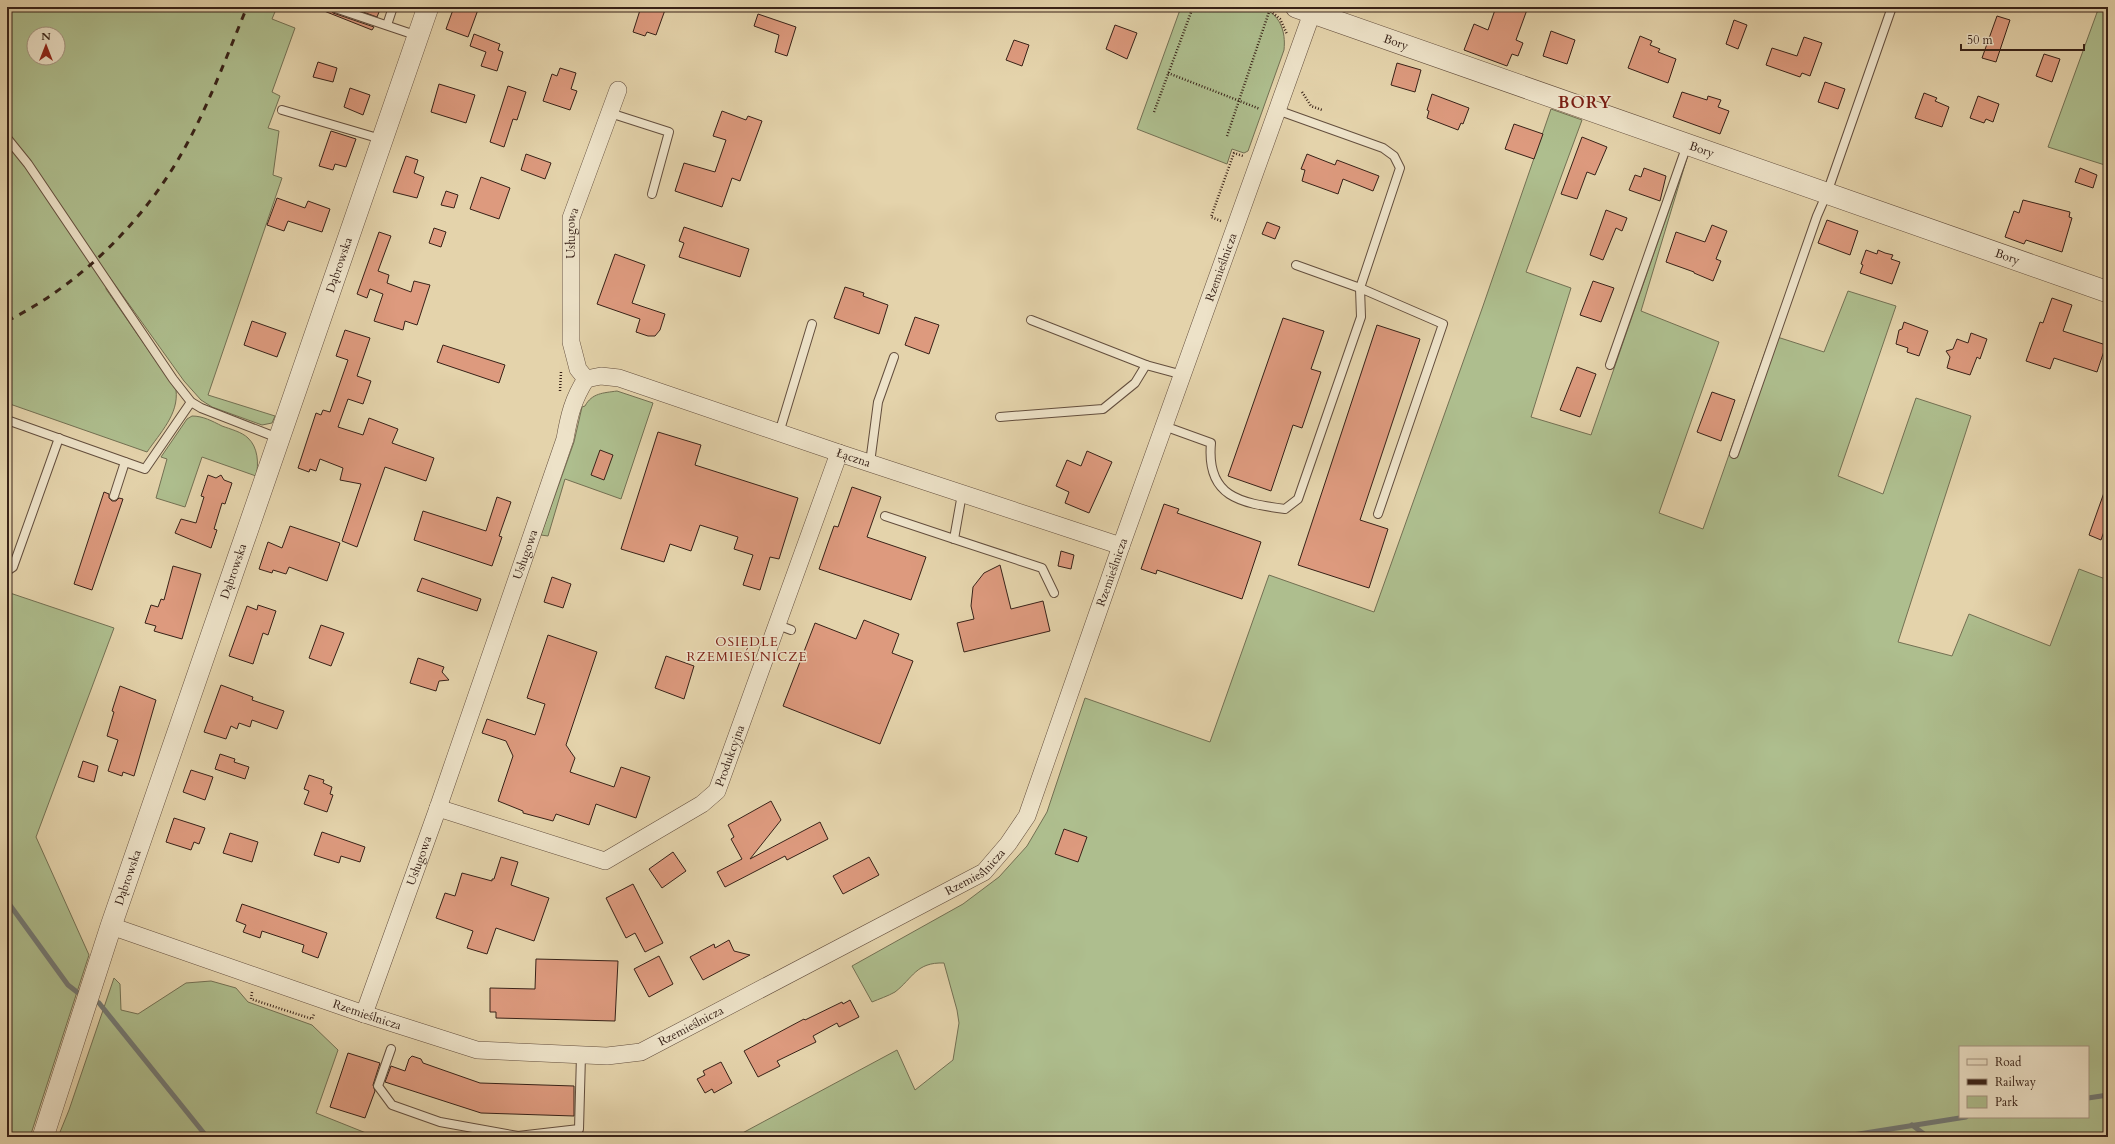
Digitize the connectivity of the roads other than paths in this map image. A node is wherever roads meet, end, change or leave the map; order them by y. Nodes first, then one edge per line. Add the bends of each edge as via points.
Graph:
1 (393, 7) edge
2 (428, 7) edge
3 (1892, 7) edge
4 (335, 8) dead end
5 (1304, 10) edge
6 (387, 25) junction
7 (418, 36) junction
8 (618, 90) dead end
9 (282, 110) dead end
10 (1271, 111) junction
11 (610, 113) junction
12 (7, 138) edge
13 (382, 139) junction
14 (1687, 144) junction
15 (1827, 193) junction
16 (652, 194) dead end
17 (1296, 265) dead end
18 (1360, 288) junction
19 (2108, 292) edge
20 (1031, 320) dead end
21 (812, 324) dead end
22 (894, 357) dead end
23 (1146, 365) junction
24 (1610, 365) dead end
25 (1182, 375) junction
26 (586, 379) junction
27 (191, 402) junction
28 (1000, 417) dead end
29 (7, 420) edge
30 (1164, 426) junction
31 (779, 433) junction
32 (59, 438) junction
33 (279, 439) junction
34 (839, 454) junction
35 (1734, 454) dead end
36 (125, 462) junction
37 (870, 463) junction
38 (962, 494) junction
39 (114, 496) dead end
40 (1378, 514) dead end
41 (885, 516) dead end
42 (954, 540) junction
43 (1121, 546) junction
44 (7, 571) edge
45 (1054, 593) dead end
46 (438, 808) junction
47 (111, 926) junction
48 (364, 1014) junction
49 (391, 1049) dead end
50 (580, 1055) junction
51 (43, 1137) edge

1 - 6 lane
2 - 7 street, Dąbrowska
3 - 15 lane
4 - 6 lane
5 - 10 street, Rzemieślnicza
5 - 14 street, Bory
6 - 7 lane
7 - 13 street, Dąbrowska
8 - 11 street, Usługowa
9 - 13 lane
10 - 18 lane via 1383,148 1394,156 1400,168
10 - 25 street, Rzemieślnicza
11 - 16 lane via 669,132
11 - 26 street, Usługowa via 571,218 571,342 578,369
12 - 27 lane via 28,164 101,275
13 - 33 street, Dąbrowska
14 - 15 street, Bory
14 - 24 lane
15 - 19 street, Bory
15 - 35 lane
17 - 18 lane
18 - 30 lane via 1361,317 1298,499 1285,509 1255,505 1222,490 1212,474 1211,443
18 - 40 lane via 1443,324
20 - 23 lane
21 - 31 lane
22 - 37 lane via 878,402
23 - 25 lane
23 - 28 lane via 1135,382 1103,409
25 - 30 street, Rzemieślnicza
26 - 31 street, Łączna via 602,376 619,378
26 - 46 street, Usługowa via 571,407 565,439
27 - 33 lane
27 - 36 lane via 145,469
29 - 32 lane
30 - 43 street, Rzemieślnicza
31 - 34 street, Łączna
32 - 36 lane
32 - 44 lane via 13,567
33 - 47 street, Dąbrowska
34 - 37 street, Łączna
34 - 46 street, Produkcyjna via 784,628 717,791 702,804 605,861
36 - 39 lane
37 - 38 street, Łączna
38 - 42 lane
38 - 43 street, Łączna
41 - 42 lane
42 - 45 lane via 1042,568
43 - 50 street, Rzemieślnicza via 1027,816 984,872 641,1052 607,1056
46 - 48 street, Usługowa
47 - 48 street, Rzemieślnicza
47 - 51 street, Dąbrowska
48 - 50 street, Rzemieślnicza via 477,1050
49 - 50 lane via 378,1086 392,1105 440,1122 518,1136 580,1129

